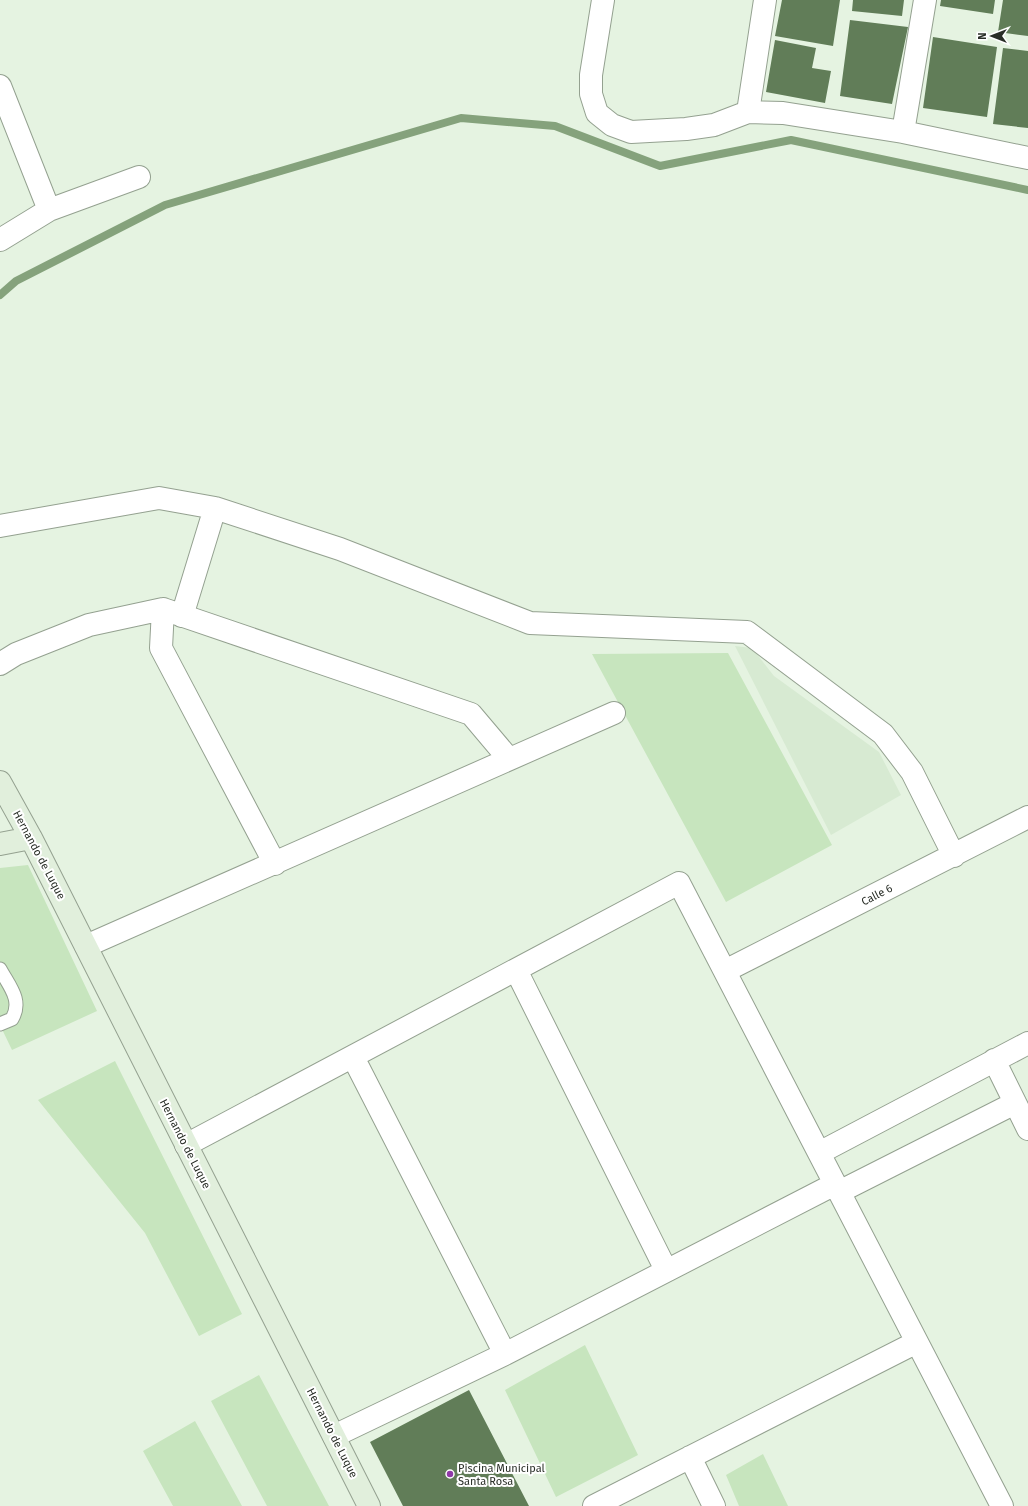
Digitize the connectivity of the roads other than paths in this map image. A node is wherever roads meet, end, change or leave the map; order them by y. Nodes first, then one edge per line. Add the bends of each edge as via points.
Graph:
1 (603, 0) edge
2 (765, 0) edge
3 (925, 0) edge
4 (0, 86) edge
5 (748, 112) junction
6 (903, 132) junction
7 (1028, 158) edge
8 (139, 177) dead end
9 (49, 210) junction
10 (0, 240) edge
11 (214, 508) junction
12 (0, 526) edge
13 (172, 612) junction
14 (0, 664) edge
15 (614, 713) dead end
16 (509, 759) junction
17 (0, 782) edge
18 (1028, 817) edge
19 (31, 838) junction
20 (0, 844) edge
21 (954, 856) junction
22 (274, 864) junction
23 (86, 946) junction
24 (0, 968) edge
25 (516, 970) junction
26 (725, 971) junction
27 (0, 1024) edge
28 (1028, 1043) edge
29 (353, 1057) junction
30 (994, 1060) junction
31 (1015, 1103) junction
32 (1028, 1129) edge
33 (186, 1145) junction
34 (819, 1153) junction
35 (837, 1188) junction
36 (666, 1270) junction
37 (917, 1342) junction
38 (505, 1354) junction
39 (334, 1436) junction
40 (690, 1457) junction
41 (369, 1506) edge
42 (594, 1506) edge
43 (714, 1506) edge
44 (1002, 1506) edge

1 - 5 street via 591,75 591,94 597,113 612,125 631,132 686,129 714,125
2 - 5 street
3 - 6 street
4 - 9 street
5 - 6 street via 783,113
6 - 7 street
8 - 9 street
9 - 10 street
11 - 12 street via 159,498
11 - 13 street
11 - 21 street via 340,549 530,624 747,632 883,734 912,772
13 - 14 street via 89,625 16,654
13 - 16 street via 471,714
13 - 22 street via 161,648
15 - 16 street
16 - 22 street
17 - 19 street, Hernando de Luque
18 - 21 street, Calle 6
19 - 20 street
19 - 23 street, Hernando de Luque
21 - 26 street, Calle 6
22 - 23 street
23 - 33 street, Hernando de Luque
24 - 27 lane via 17,1000 17,1010 12,1019
25 - 26 street via 679,883
25 - 29 street
25 - 36 street
26 - 34 street
28 - 30 street
29 - 33 street
29 - 38 street
30 - 31 street
30 - 34 street
31 - 32 street
31 - 35 street
33 - 39 street, Hernando de Luque
34 - 35 street
35 - 36 street
35 - 37 street
36 - 38 street
37 - 40 street
37 - 44 street
38 - 39 street
39 - 41 street, Hernando de Luque
40 - 42 street
40 - 43 street

